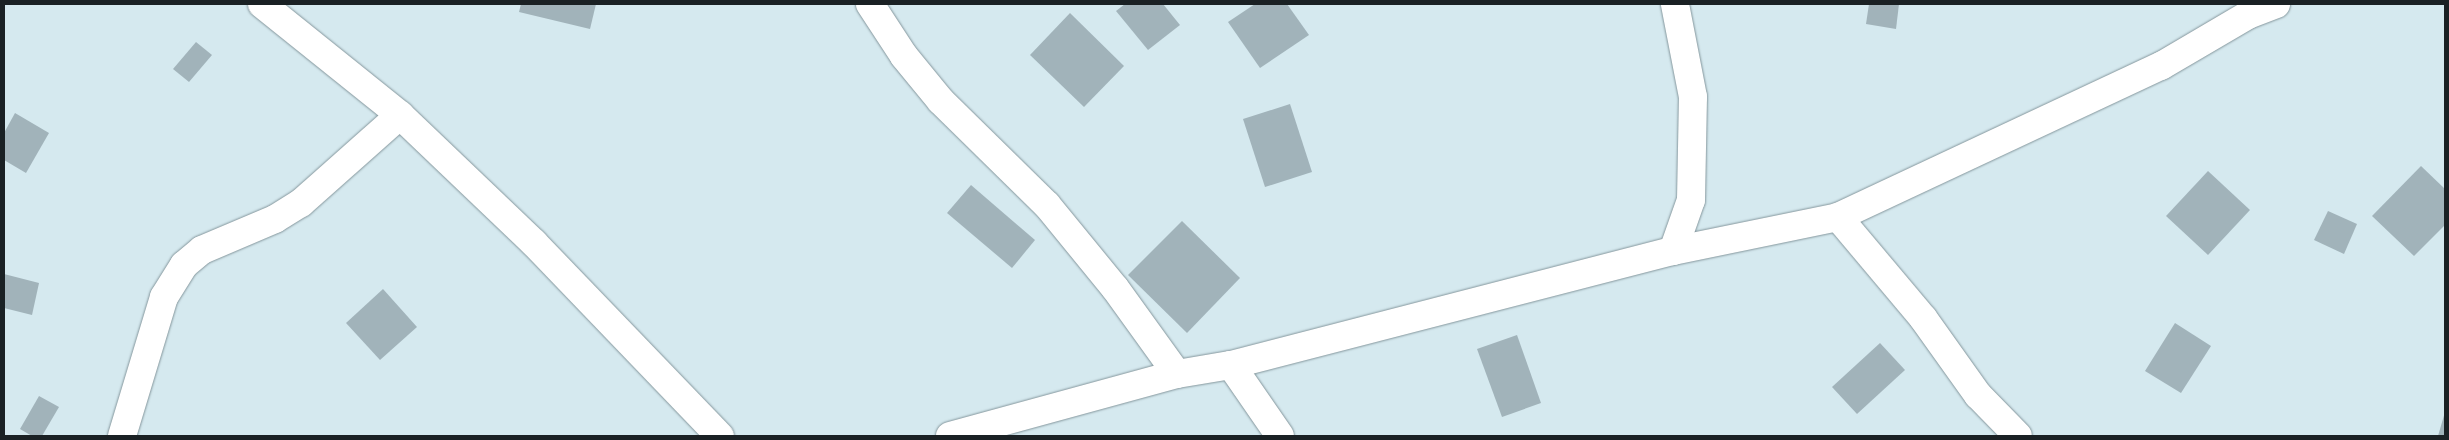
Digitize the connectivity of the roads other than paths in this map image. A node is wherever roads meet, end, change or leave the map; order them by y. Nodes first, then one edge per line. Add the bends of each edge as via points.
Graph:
1 (262, 4) edge
2 (870, 4) edge
3 (1675, 4) edge
4 (2276, 4) edge
5 (289, 15) edge
6 (400, 115) junction
7 (1838, 217) junction
8 (1673, 251) junction
9 (1232, 365) junction
10 (1177, 374) junction
11 (122, 436) edge
12 (719, 436) edge
13 (950, 436) edge
14 (1280, 436) edge
15 (2018, 436) edge

1 - 5 street
2 - 10 street via 904,56 941,101 1053,213 1115,288
3 - 8 street via 1693,97 1690,200
4 - 7 street via 2248,15 2161,66
5 - 6 street
6 - 11 street via 301,203 275,219 202,250 184,265 164,297
6 - 12 street via 534,243
7 - 8 street
7 - 15 street via 1923,318 1978,395
8 - 9 street
9 - 10 street
9 - 14 street
10 - 13 street

